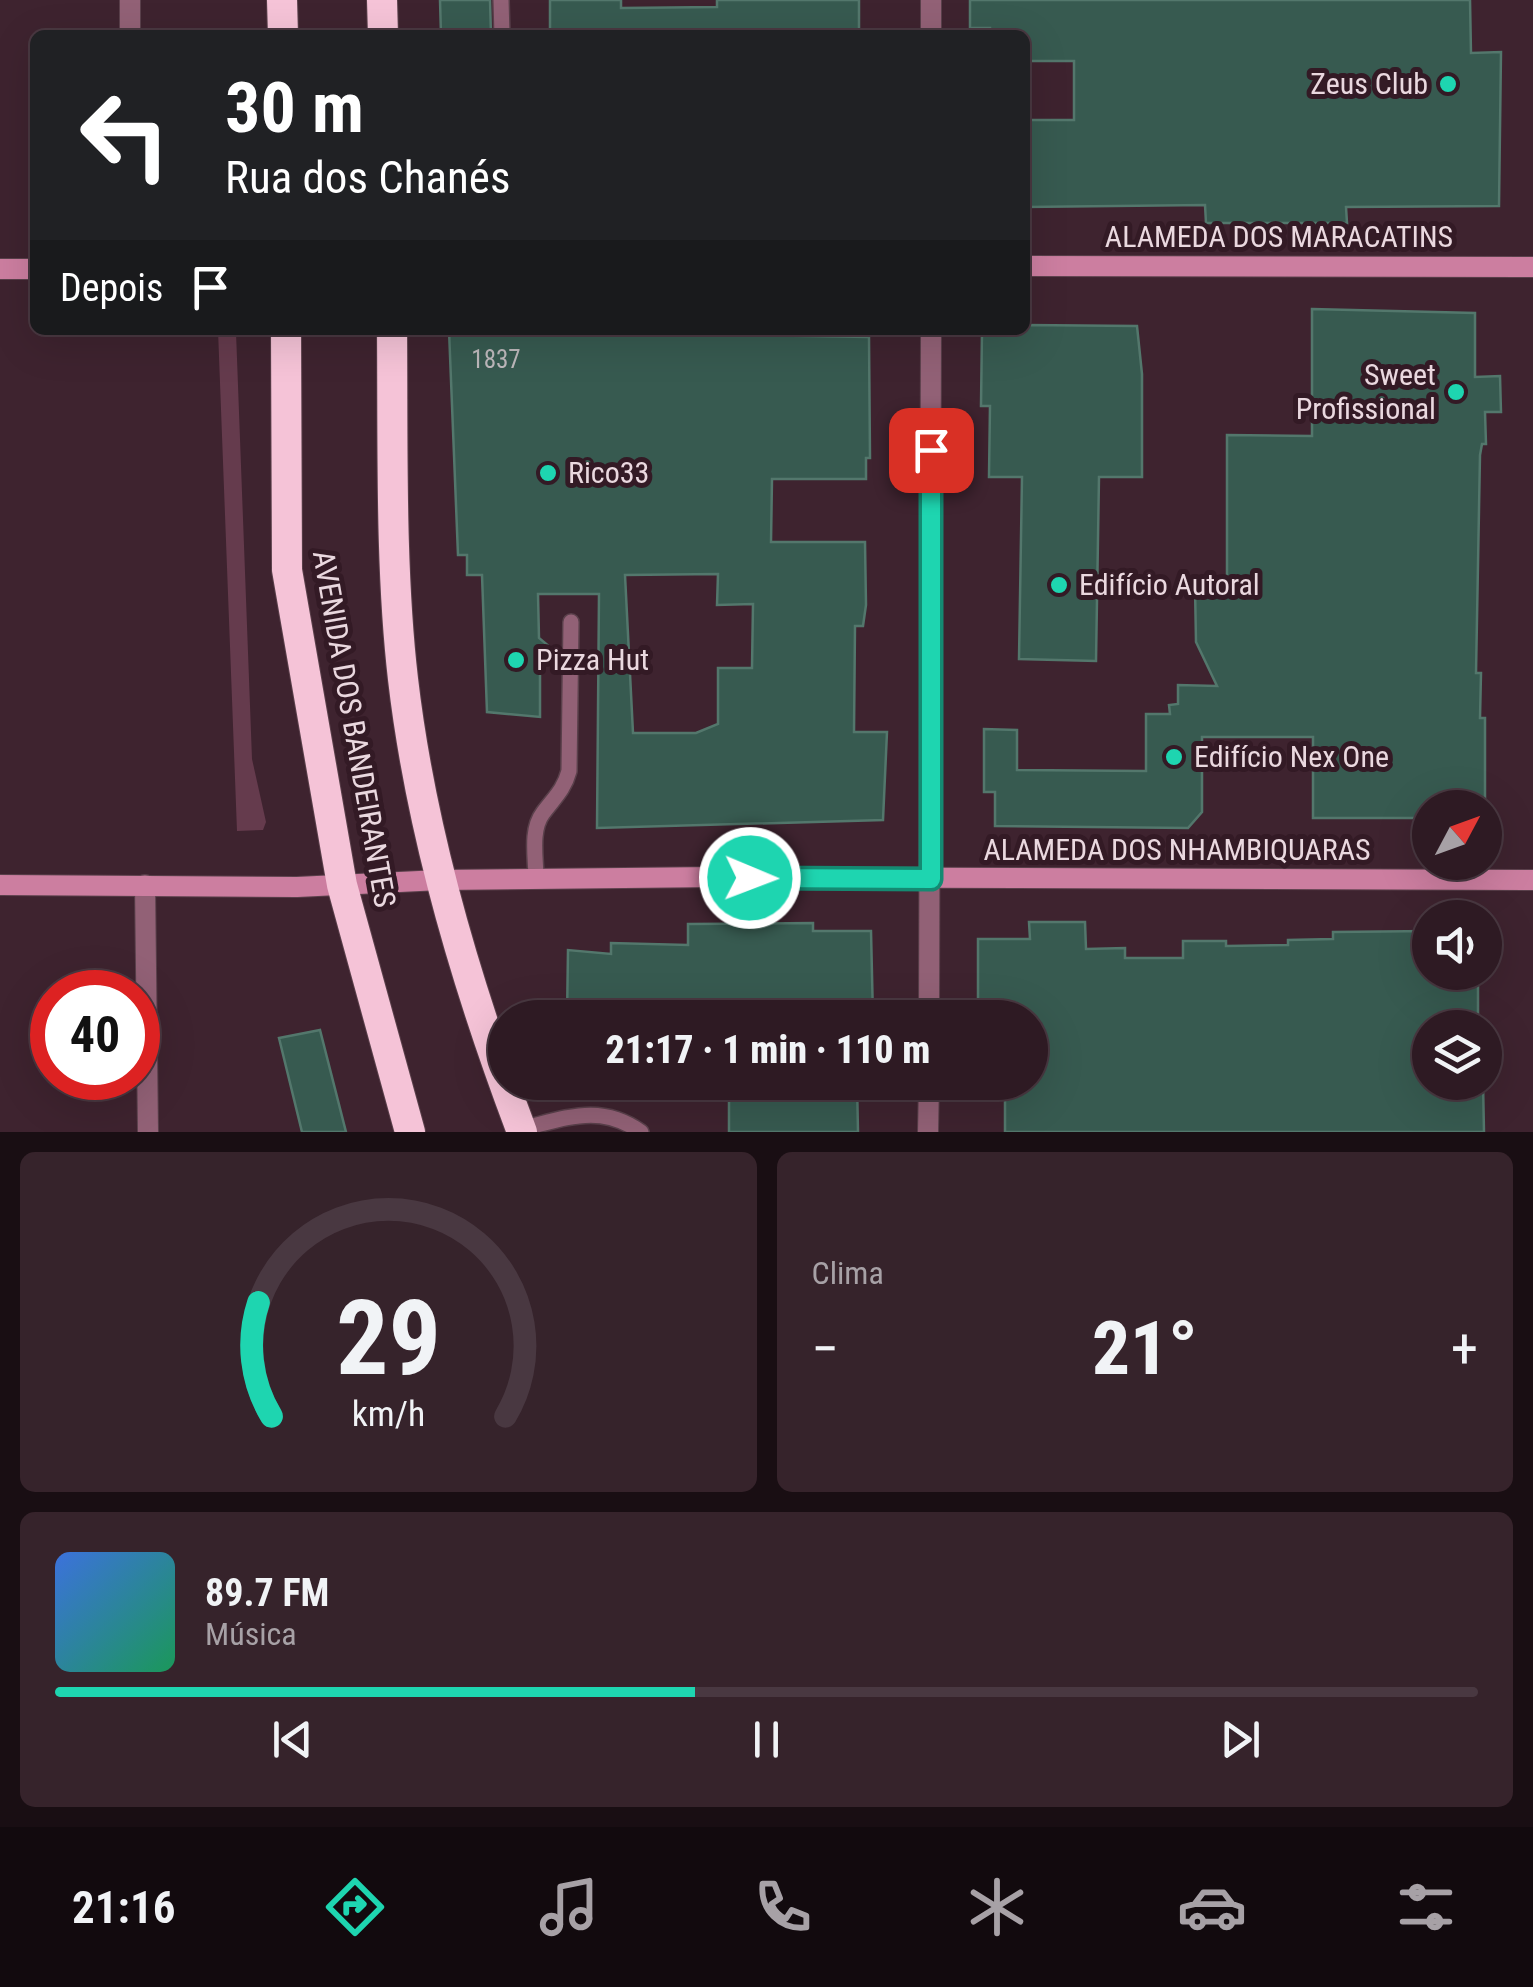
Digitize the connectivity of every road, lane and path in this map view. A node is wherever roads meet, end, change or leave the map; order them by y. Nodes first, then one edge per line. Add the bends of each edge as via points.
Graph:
1 (130, 0) edge
2 (282, 0) edge
3 (382, 0) edge
4 (501, 0) edge
5 (931, 0) edge
6 (130, 30) edge
7 (282, 30) edge
8 (383, 30) edge
9 (502, 30) edge
10 (931, 30) edge
11 (1030, 266) edge
12 (1533, 267) edge
13 (0, 269) edge
14 (30, 270) edge
15 (286, 335) edge
16 (392, 335) edge
17 (931, 335) edge
18 (571, 622) dead end
19 (536, 879) junction
20 (931, 879) junction
21 (440, 880) junction
22 (1533, 880) edge
23 (0, 885) edge
24 (145, 885) junction
25 (342, 885) junction
26 (930, 1000) edge
27 (929, 1100) edge
28 (406, 1127) edge
29 (522, 1130) edge
30 (148, 1132) edge
31 (641, 1132) edge
32 (928, 1132) edge

1 - 6 street
2 - 7 highway
3 - 8 highway
4 - 9 lane
5 - 10 street
11 - 12 street, ALAMEDA DOS MARACATINS
13 - 14 street
15 - 25 highway, AVENIDA DOS BANDEIRANTES via 287,570
16 - 21 highway, AVENIDA DOS BANDEIRANTES via 402,676
17 - 20 street
18 - 19 lane via 570,771 541,814
19 - 20 street, ALAMEDA DOS NHAMBIQUARAS
19 - 21 street, ALAMEDA DOS NHAMBIQUARAS
20 - 22 street, ALAMEDA DOS NHAMBIQUARAS
20 - 26 street
21 - 25 street, ALAMEDA DOS NHAMBIQUARAS
21 - 29 highway, AVENIDA DOS BANDEIRANTES
23 - 24 street, ALAMEDA DOS NHAMBIQUARAS
24 - 25 street, ALAMEDA DOS NHAMBIQUARAS
24 - 30 street
25 - 28 highway, AVENIDA DOS BANDEIRANTES
27 - 32 street
29 - 31 lane via 594,1111 620,1116

